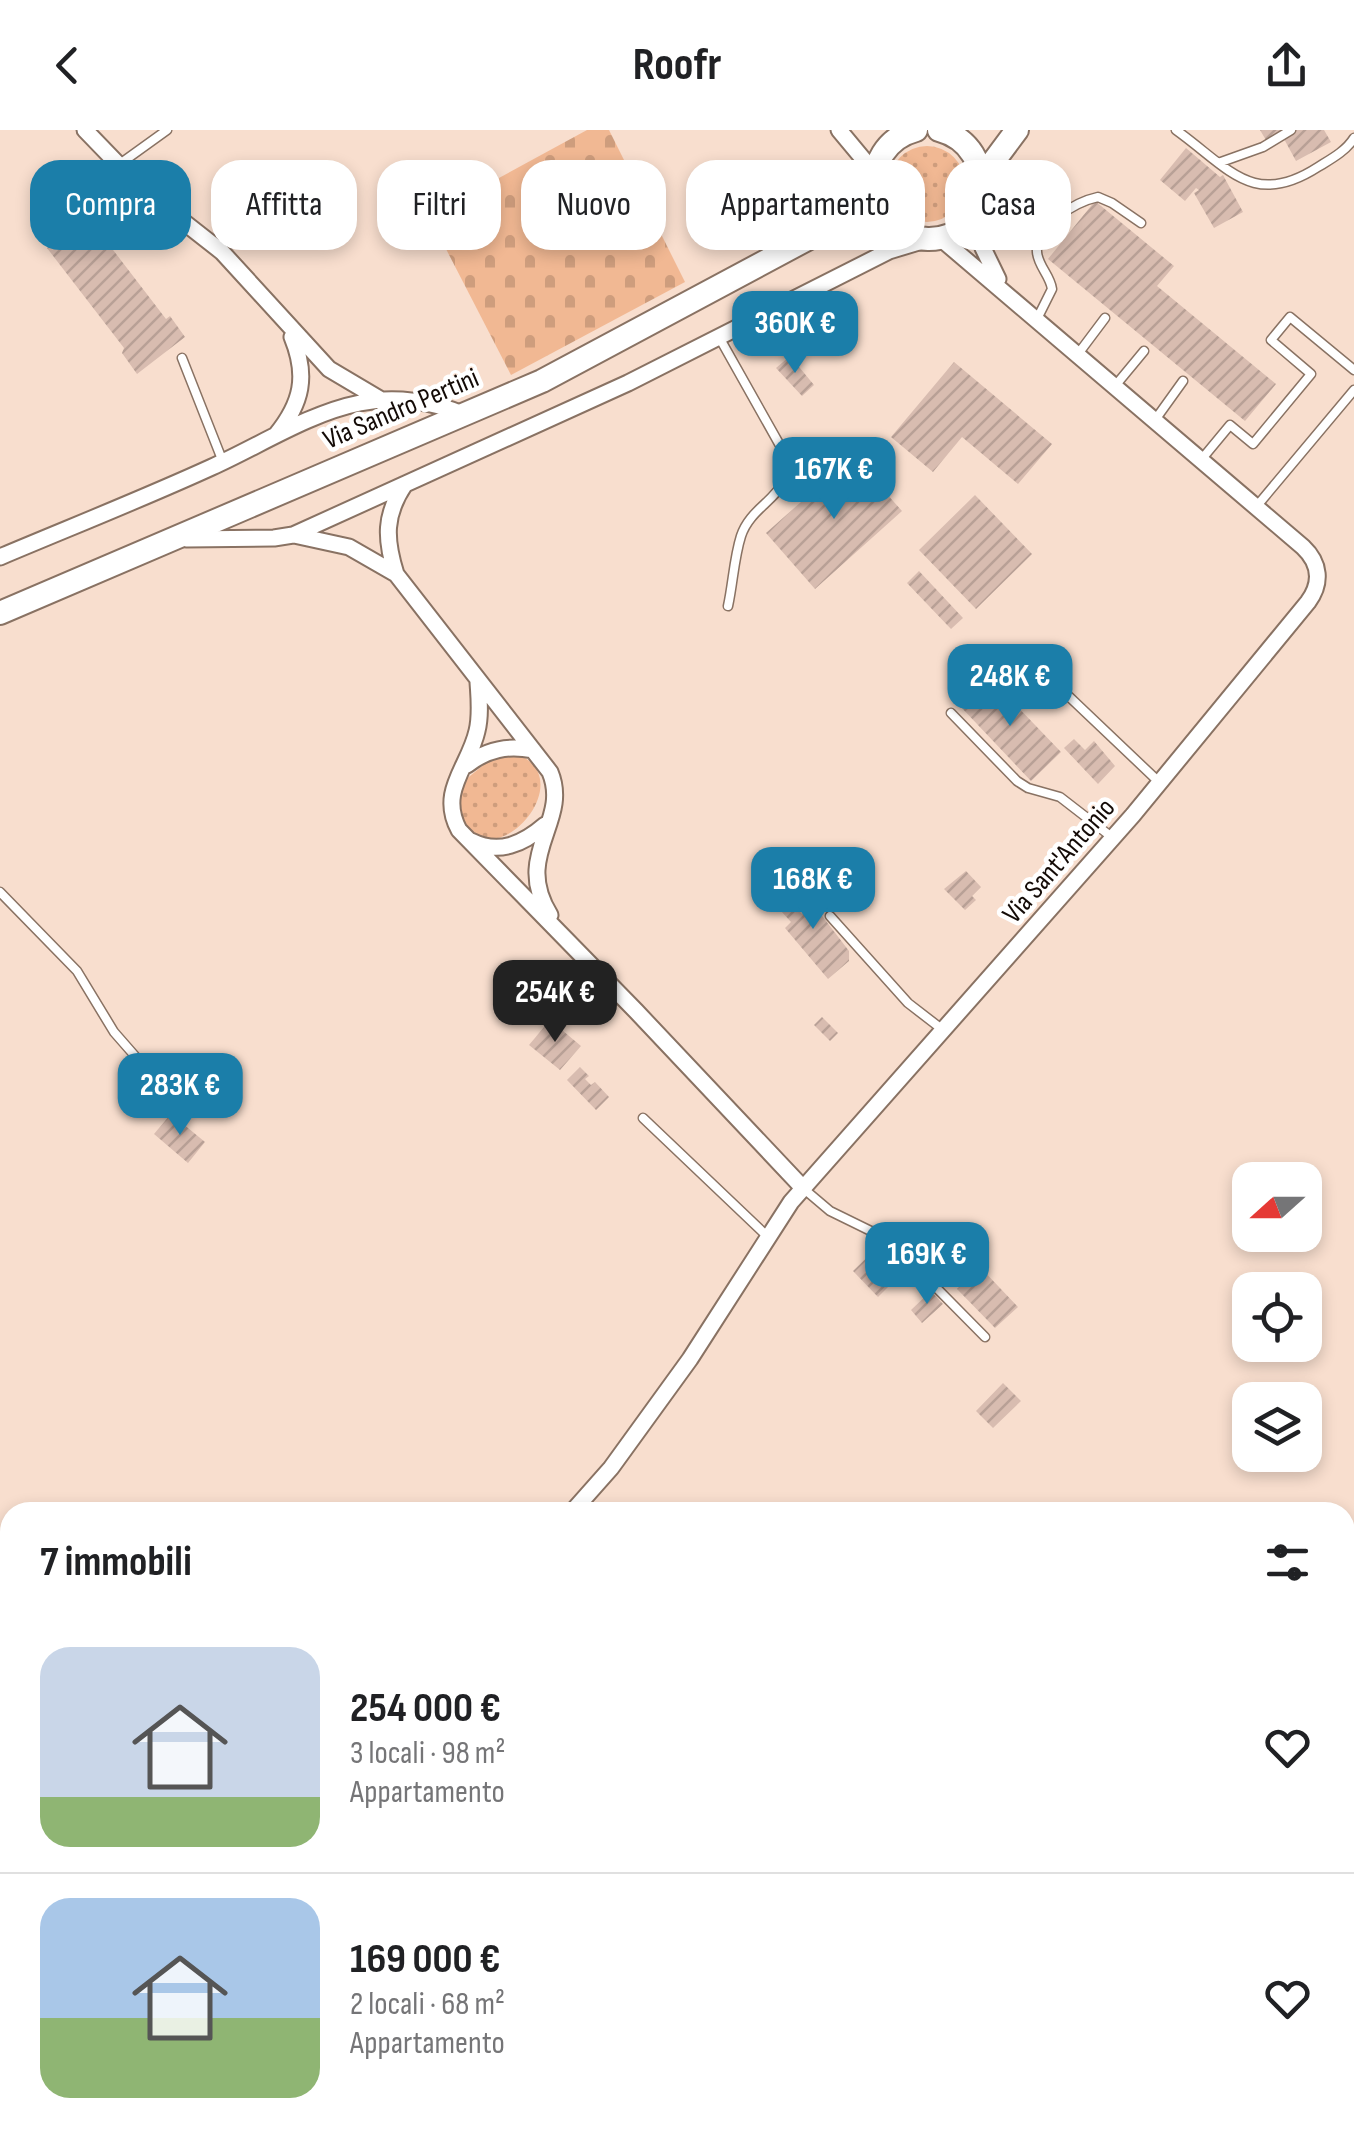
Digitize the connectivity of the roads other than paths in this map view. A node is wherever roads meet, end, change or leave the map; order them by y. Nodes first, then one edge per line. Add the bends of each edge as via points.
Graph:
1 (85, 130) edge
2 (167, 130) edge
3 (840, 130) edge
4 (942, 130) edge
5 (952, 130) edge
6 (1017, 130) edge
7 (1176, 130) edge
8 (1291, 130) edge
9 (909, 131) edge
10 (1354, 138) edge
11 (112, 160) edge
12 (125, 160) edge
13 (860, 160) edge
14 (881, 160) edge
15 (975, 160) edge
16 (995, 160) edge
17 (1221, 162) junction
18 (1141, 223) dead end
19 (191, 225) edge
20 (945, 235) edge
21 (925, 238) edge
22 (935, 238) junction
23 (787, 250) edge
24 (983, 250) edge
25 (1005, 292) junction
26 (280, 317) junction
27 (1105, 318) dead end
28 (1037, 319) junction
29 (718, 337) junction
30 (1144, 351) dead end
31 (1078, 354) junction
32 (182, 358) dead end
33 (1354, 370) edge
34 (1183, 381) dead end
35 (1116, 386) junction
36 (1354, 390) edge
37 (383, 400) junction
38 (465, 415) junction
39 (1154, 420) junction
40 (273, 439) junction
41 (1201, 460) junction
42 (223, 462) junction
43 (404, 484) junction
44 (1256, 507) junction
45 (293, 535) junction
46 (153, 546) junction
47 (0, 556) edge
48 (396, 574) junction
49 (728, 606) dead end
50 (0, 613) edge
51 (1040, 670) dead end
52 (478, 682) junction
53 (951, 713) dead end
54 (533, 750) junction
55 (460, 772) junction
56 (1160, 783) junction
57 (546, 823) junction
58 (464, 836) junction
59 (1113, 838) junction
60 (0, 892) edge
61 (830, 916) dead end
62 (563, 934) junction
63 (942, 1030) junction
64 (135, 1056) dead end
65 (644, 1118) dead end
66 (803, 1188) junction
67 (767, 1236) junction
68 (985, 1337) dead end
69 (582, 1502) edge

1 - 11 street
2 - 12 lane
3 - 13 street
4 - 5 main road
4 - 15 main road via 970,148
6 - 16 main road
7 - 17 lane
8 - 17 lane
9 - 14 main road, Via Sandro Pertini
10 - 17 lane via 1310,172 1274,187 1250,183
18 - 28 lane via 1098,197 1042,232 1037,252 1052,288
19 - 26 street
20 - 22 main road
21 - 22 main road, Via Sandro Pertini
22 - 25 street, Via Sant'Antonio
22 - 29 street via 889,252
23 - 38 main road, Via Sandro Pertini
24 - 25 street, Via Sant'Antonio
25 - 28 street, Via Sant'Antonio
26 - 37 street via 334,374
26 - 40 street via 303,381 296,406
27 - 31 lane
28 - 31 street, Via Sant'Antonio
29 - 43 street
29 - 49 lane via 787,465 781,486 742,535
30 - 35 lane
31 - 35 street, Via Sant'Antonio
32 - 42 lane
33 - 41 lane via 1290,317 1271,340 1311,374 1253,444 1230,425
34 - 39 lane
35 - 39 street, Via Sant'Antonio
36 - 44 lane
37 - 38 street
37 - 40 street via 331,412
38 - 46 main road, Via Sandro Pertini
39 - 41 street, Via Sant'Antonio
40 - 42 street
41 - 44 street, Via Sant'Antonio
42 - 47 street
43 - 45 street
43 - 48 street via 388,519
44 - 56 street, Via Sant'Antonio via 1310,554 1318,584
45 - 46 street
45 - 48 street via 349,547
46 - 50 main road, Via Sandro Pertini
48 - 52 street
51 - 56 lane
52 - 54 street
52 - 55 street via 478,726
53 - 59 lane via 1017,781 1060,797
54 - 55 street via 494,750
54 - 57 street via 555,784 556,803
55 - 58 street via 451,806
56 - 59 street, Via Sant'Antonio
57 - 58 street via 500,848
57 - 62 street via 538,886
58 - 62 street
59 - 63 street, Via Sant'Antonio
60 - 64 lane via 77,972
61 - 63 lane via 908,1003
62 - 66 street
63 - 66 street, Via Sant'Antonio
65 - 67 lane
66 - 67 street, Via Sant'Antonio
66 - 68 lane via 898,1249
67 - 69 street, Via Sant'Antonio via 690,1359

